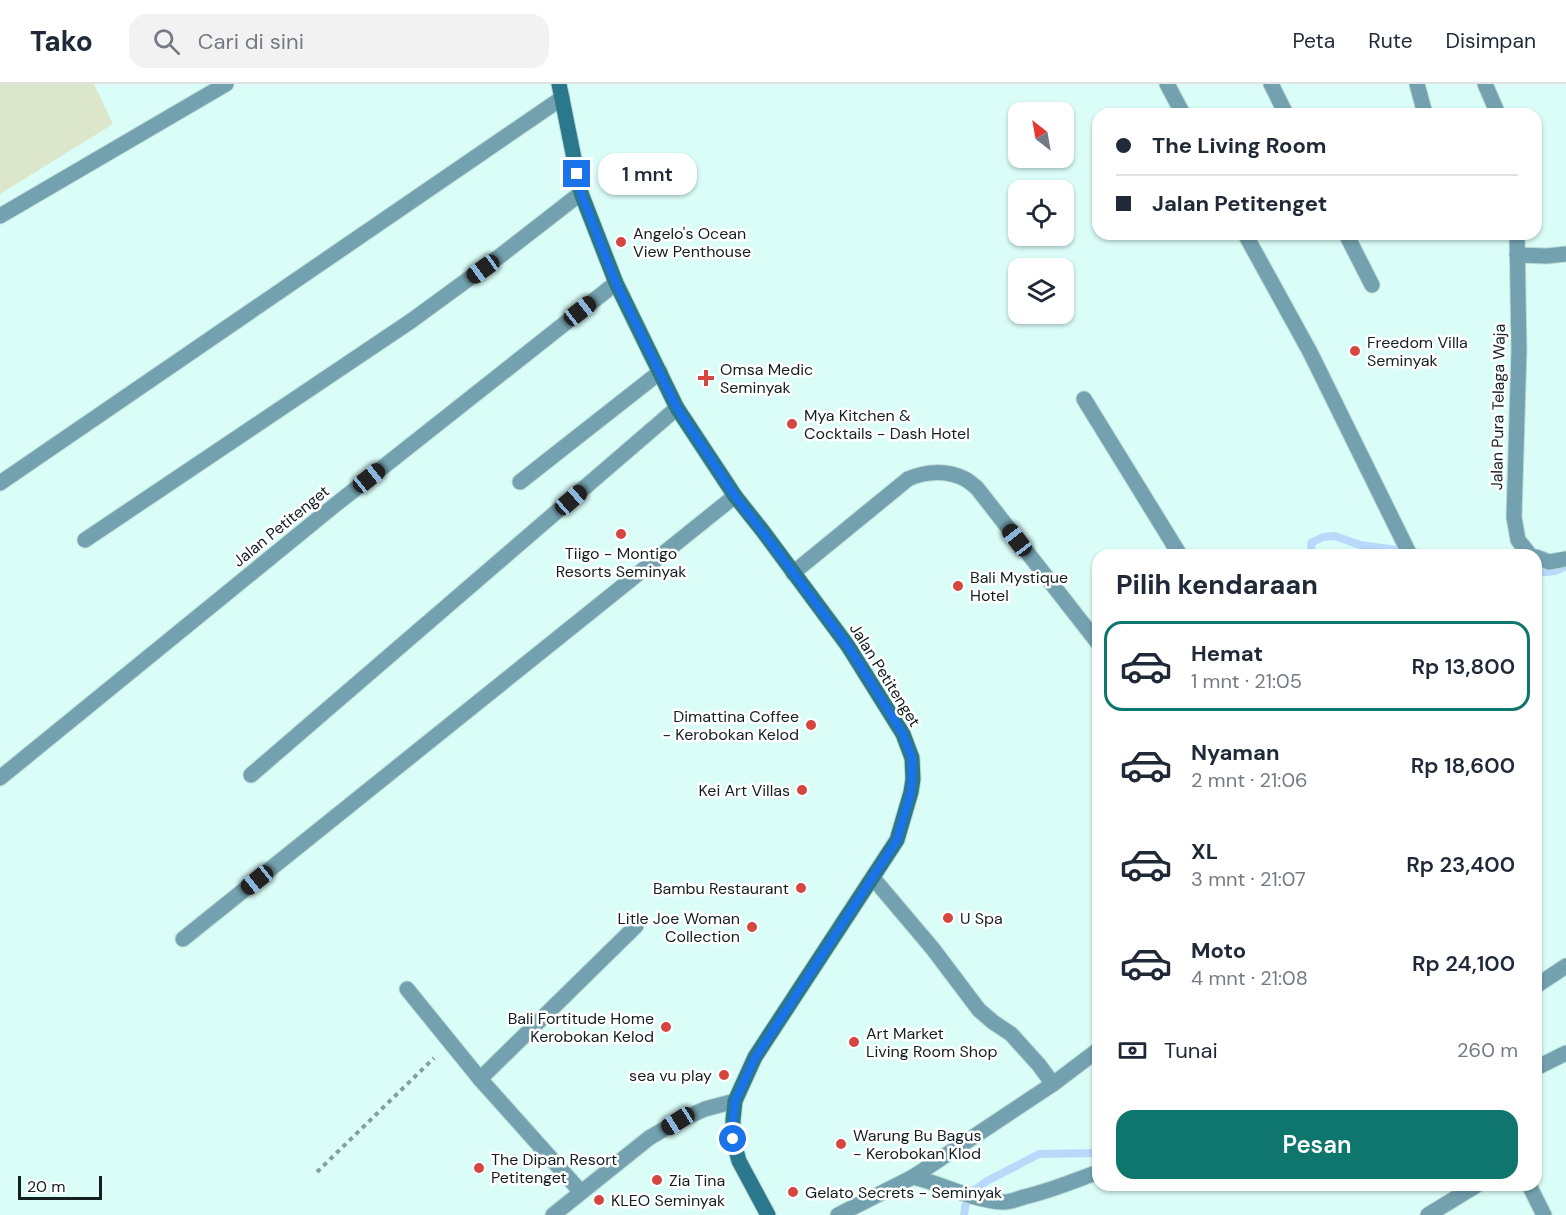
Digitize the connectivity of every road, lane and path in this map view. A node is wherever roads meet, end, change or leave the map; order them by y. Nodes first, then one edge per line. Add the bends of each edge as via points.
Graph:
1 (226, 84) edge
2 (1167, 84) edge
3 (1271, 84) edge
4 (1417, 84) edge
5 (1485, 84) edge
6 (561, 91) edge
7 (1180, 108) edge
8 (1283, 108) edge
9 (1423, 108) edge
10 (1495, 108) edge
11 (581, 193) junction
12 (0, 216) edge
13 (1248, 240) edge
14 (1350, 240) edge
15 (1517, 240) edge
16 (1566, 254) edge
17 (1517, 255) junction
18 (616, 283) junction
19 (1372, 285) dead end
20 (660, 372) junction
21 (1084, 399) dead end
22 (677, 408) junction
23 (520, 482) dead end
24 (0, 483) edge
25 (735, 496) junction
26 (85, 540) dead end
27 (1176, 549) edge
28 (1407, 549) edge
29 (1525, 549) edge
30 (1542, 559) edge
31 (1566, 559) edge
32 (793, 573) junction
33 (1092, 635) edge
34 (251, 775) dead end
35 (0, 778) edge
36 (873, 878) junction
37 (636, 926) dead end
38 (183, 939) dead end
39 (1566, 966) edge
40 (1542, 982) edge
41 (407, 989) dead end
42 (450, 1043) junction
43 (1566, 1053) edge
44 (1092, 1055) edge
45 (1542, 1065) edge
46 (480, 1079) junction
47 (1053, 1084) junction
48 (735, 1101) junction
49 (316, 1172) dead end
50 (1092, 1174) edge
51 (913, 1177) junction
52 (1467, 1191) edge
53 (1532, 1191) edge
54 (581, 1192) junction
55 (1000, 1206) edge
56 (553, 1215) edge
57 (768, 1215) edge
58 (838, 1215) edge
59 (1428, 1215) edge
60 (1544, 1215) edge

1 - 12 street
2 - 7 street
3 - 8 street
4 - 9 street
5 - 10 street
6 - 11 main road, Jalan Petitenget
6 - 24 street
11 - 18 main road, Jalan Petitenget
11 - 26 street via 411,321
13 - 28 street via 1310,352
14 - 19 street
15 - 17 street, Jalan Pura Telaga Waja
16 - 17 street
17 - 29 street, Jalan Pura Telaga Waja via 1519,350 1514,517 1518,540
18 - 20 main road, Jalan Petitenget
18 - 35 street, Jalan Petitenget
20 - 22 main road, Jalan Petitenget
20 - 23 street
21 - 27 street
22 - 25 main road, Jalan Petitenget
22 - 34 street
25 - 32 main road, Jalan Petitenget
25 - 38 street
30 - 31 street
32 - 33 street via 908,479 927,472 945,473 965,479 977,488
32 - 36 main road, Jalan Petitenget via 848,646 903,734 912,758 911,792 897,840
36 - 47 street via 979,1010 1011,1034
36 - 48 main road, Jalan Petitenget via 755,1058
37 - 46 street
39 - 40 street
41 - 42 street
42 - 46 street
42 - 49 path
43 - 45 street
44 - 47 street
46 - 54 street
47 - 51 street
48 - 54 street via 705,1109 649,1138
48 - 57 main road, Jalan Petitenget via 733,1139 739,1161
50 - 55 street
51 - 55 street
51 - 58 street
52 - 59 street
53 - 60 street
54 - 56 street

